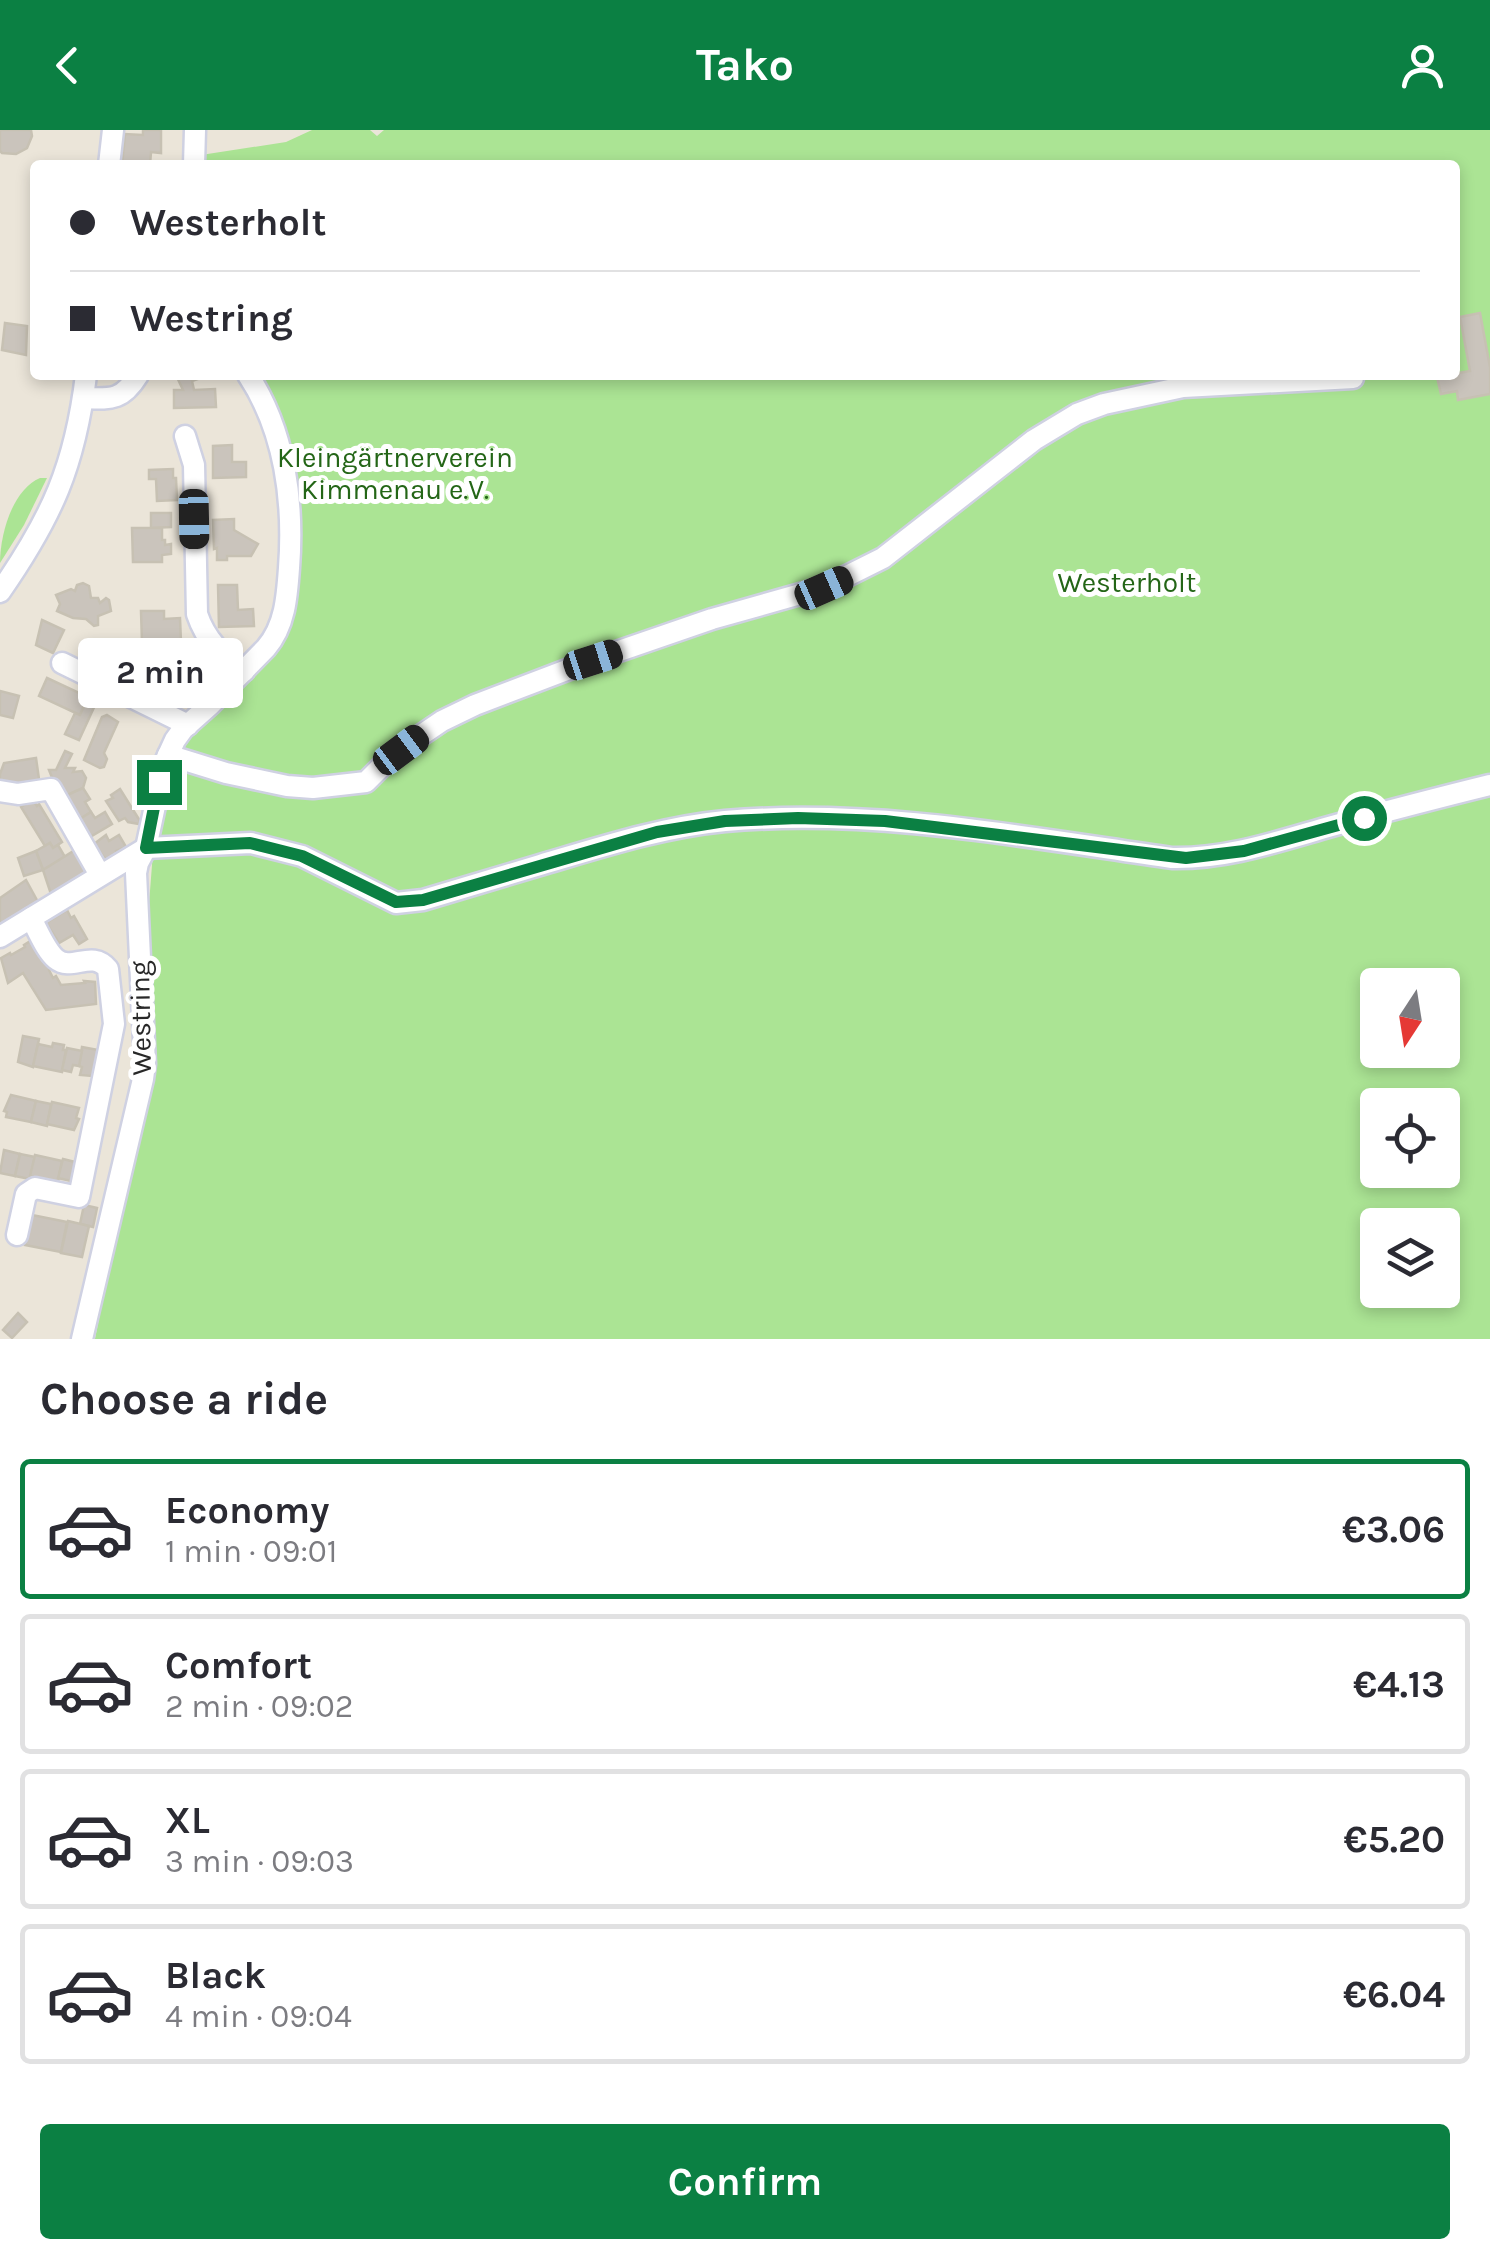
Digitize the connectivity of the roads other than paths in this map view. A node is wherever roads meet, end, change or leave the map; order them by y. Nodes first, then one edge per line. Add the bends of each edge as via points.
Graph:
1 (113, 130) edge
2 (194, 130) edge
3 (110, 160) edge
4 (194, 160) edge
5 (85, 380) edge
6 (135, 380) edge
7 (251, 380) edge
8 (1314, 380) edge
9 (83, 398) junction
10 (185, 436) dead end
11 (0, 592) edge
12 (62, 663) dead end
13 (244, 671) junction
14 (188, 725) junction
15 (168, 755) junction
16 (1490, 786) edge
17 (0, 791) edge
18 (146, 848) junction
19 (100, 876) junction
20 (31, 918) junction
21 (0, 937) edge
22 (17, 1235) dead end
23 (82, 1339) edge

1 - 3 street
2 - 4 street
5 - 9 street
6 - 9 street via 117,397
7 - 13 street, Westring via 280,452 290,546 281,625
8 - 15 street via 1183,387 1077,414 866,568 475,705 417,738 366,782 300,787
9 - 11 street via 61,486
10 - 13 street via 194,466 197,614 211,644
12 - 14 street
13 - 14 street, Westring
14 - 15 street, Westring
15 - 18 street, Westring
16 - 18 street via 1200,858 857,818 725,821 657,832 410,902 381,897 276,848
17 - 19 street via 51,789
18 - 19 street
18 - 23 street, Westring via 136,874 143,1078
19 - 20 street
20 - 21 street
20 - 22 street via 55,959 102,962 114,1024 79,1198 35,1188 26,1194

